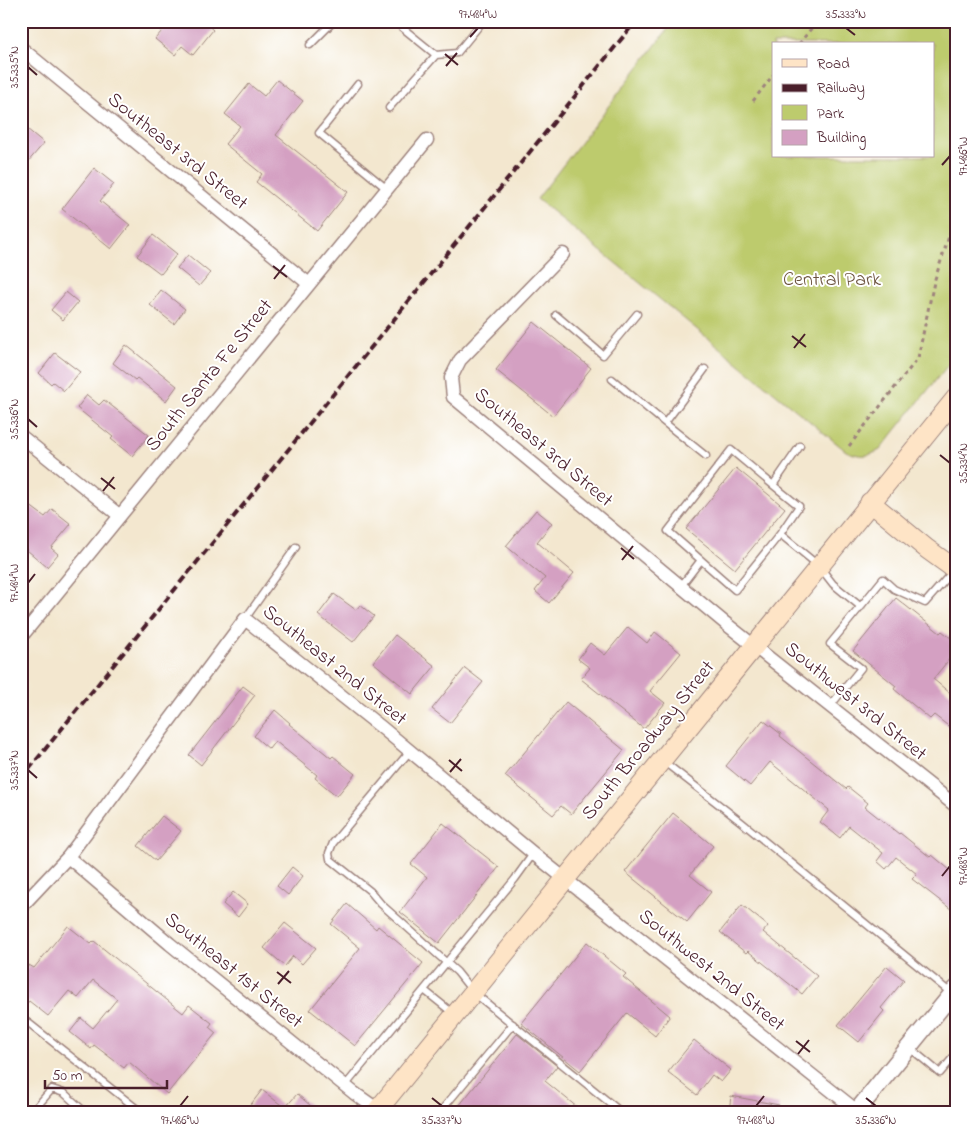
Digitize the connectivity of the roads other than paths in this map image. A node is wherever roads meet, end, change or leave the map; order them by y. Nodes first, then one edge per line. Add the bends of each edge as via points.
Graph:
1 (334, 21) edge
2 (394, 21) edge
3 (483, 21) edge
4 (310, 45) dead end
5 (21, 48) edge
6 (436, 55) junction
7 (358, 84) dead end
8 (388, 108) dead end
9 (428, 140) dead end
10 (387, 189) junction
11 (563, 254) dead end
12 (309, 284) junction
13 (637, 314) dead end
14 (556, 315) dead end
15 (705, 369) dead end
16 (612, 379) dead end
17 (956, 398) edge
18 (665, 423) junction
19 (21, 436) edge
20 (800, 446) dead end
21 (706, 456) dead end
22 (773, 485) junction
23 (870, 502) junction
24 (120, 516) junction
25 (780, 534) junction
26 (296, 546) dead end
27 (701, 560) junction
28 (819, 566) junction
29 (955, 570) edge
30 (681, 586) junction
31 (861, 607) junction
32 (245, 619) junction
33 (21, 637) edge
34 (755, 645) junction
35 (830, 706) junction
36 (410, 751) junction
37 (662, 760) junction
38 (956, 806) edge
39 (533, 854) junction
40 (68, 857) junction
41 (566, 878) junction
42 (21, 907) edge
43 (447, 963) junction
44 (424, 990) junction
45 (473, 992) junction
46 (952, 1000) edge
47 (455, 1015) junction
48 (21, 1017) edge
49 (512, 1024) junction
50 (909, 1047) junction
51 (956, 1054) edge
52 (345, 1086) junction
53 (378, 1111) edge
54 (32, 1112) edge
55 (86, 1112) edge
56 (141, 1112) edge
57 (440, 1112) edge
58 (621, 1112) edge
59 (856, 1112) edge

1 - 4 lane
2 - 6 lane
3 - 6 lane via 457,53
5 - 12 street, Southeast 3rd Street
6 - 8 lane
7 - 10 lane via 319,133
9 - 10 street, South Santa Fe Street
10 - 12 street, South Santa Fe Street
11 - 30 street, Southeast 3rd Street via 460,360 451,378 453,397
12 - 24 street, South Santa Fe Street
13 - 14 lane via 603,355
15 - 18 lane
16 - 18 lane
17 - 23 main road, South Broadway Street
18 - 21 lane
19 - 24 street
20 - 22 lane
22 - 25 lane via 800,506
22 - 27 lane via 731,450 668,531
23 - 28 main road, South Broadway Street
23 - 29 main road
24 - 33 street, South Santa Fe Street
25 - 27 lane via 735,590
25 - 28 lane
26 - 32 lane
27 - 30 lane
28 - 31 lane via 833,584
28 - 34 main road, South Broadway Street
29 - 31 lane via 925,603 894,589 883,579
30 - 34 street, Southeast 3rd Street
31 - 35 lane via 830,644 861,668
32 - 36 street, Southeast 2nd Street
32 - 40 street, Southeast 2nd Street
34 - 35 street, Southwest 3rd Street
34 - 37 main road, South Broadway Street
35 - 38 street, Southwest 3rd Street
36 - 39 street, Southeast 2nd Street
36 - 43 lane via 333,844 330,859
37 - 41 main road, South Broadway Street
37 - 46 lane via 748,827
39 - 41 street, Southeast 2nd Street
39 - 43 lane
40 - 42 street, Southeast 2nd Street
40 - 52 street, Southeast 1st Street
41 - 45 main road, South Broadway Street
41 - 59 street, Southwest 2nd Street
43 - 44 lane
43 - 45 lane
44 - 47 lane
44 - 52 lane
45 - 47 main road, South Broadway Street
45 - 49 lane
46 - 50 street
47 - 53 main road, South Broadway Street
48 - 56 lane
49 - 57 lane
49 - 58 lane
50 - 51 lane via 940,1073
50 - 59 street
52 - 53 street, Southeast 1st Street
54 - 55 lane via 52,1088 64,1093

